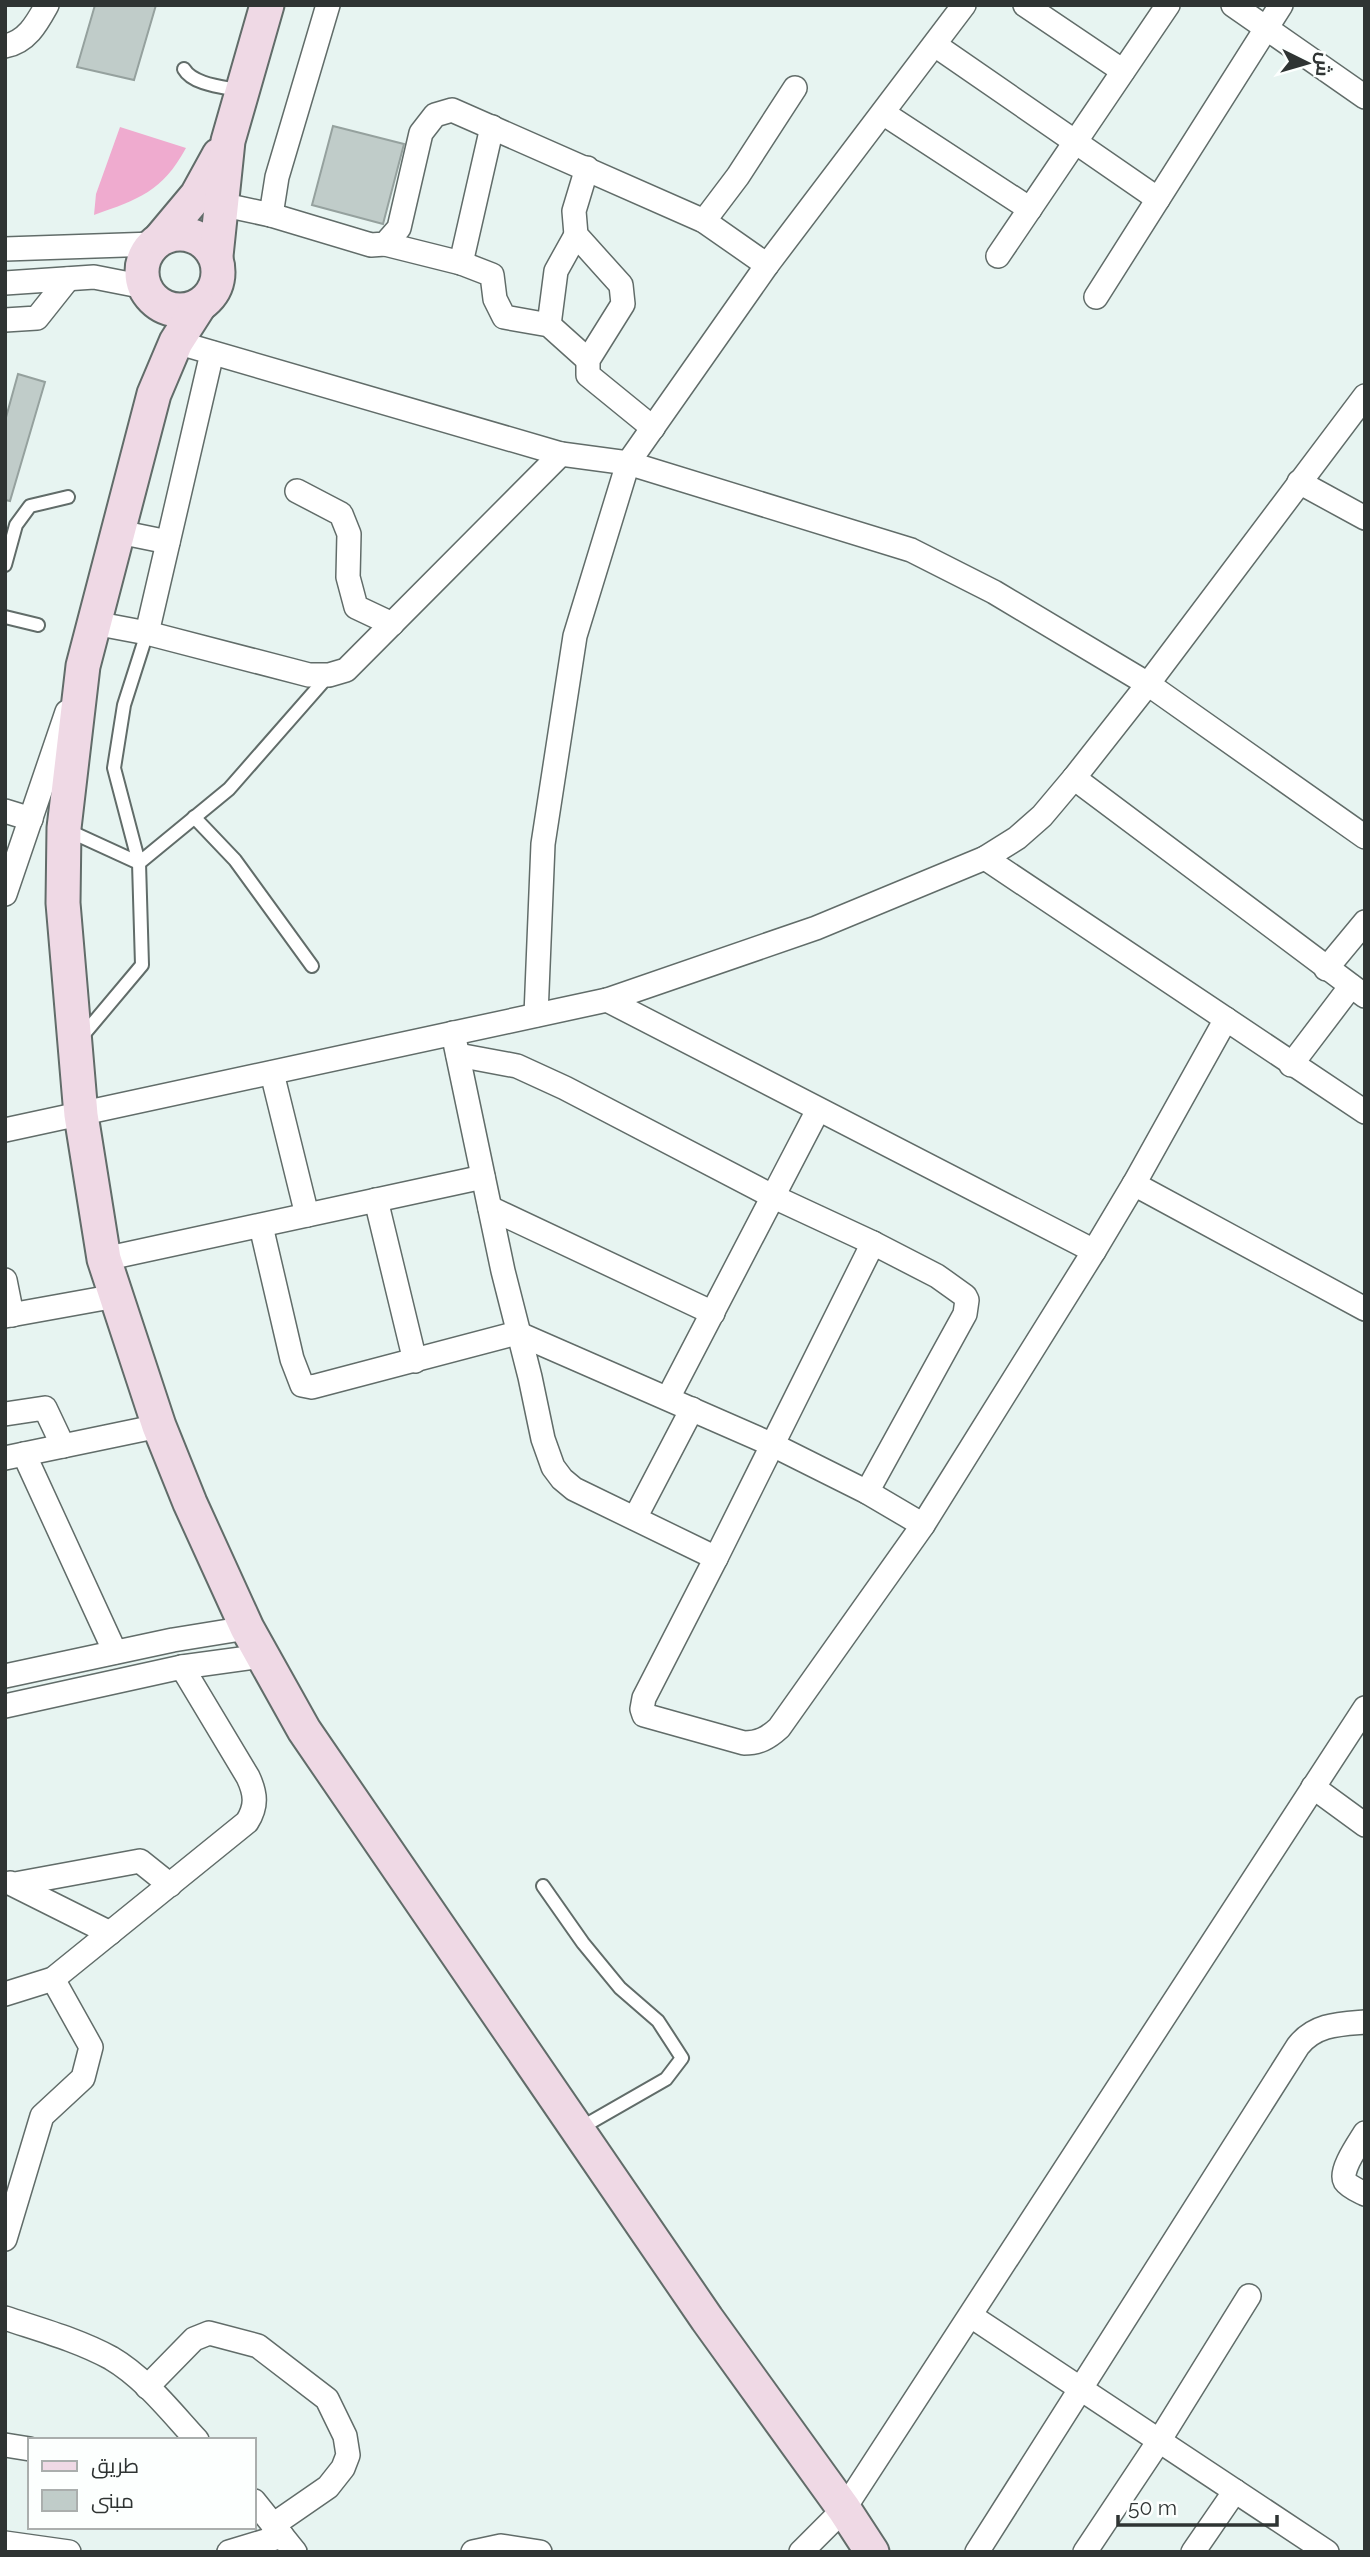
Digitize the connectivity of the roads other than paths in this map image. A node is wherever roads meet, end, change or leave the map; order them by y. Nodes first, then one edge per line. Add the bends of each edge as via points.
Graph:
1 (47, 5) edge
2 (267, 5) edge
3 (328, 5) edge
4 (964, 5) edge
5 (1025, 5) edge
6 (1168, 5) edge
7 (1233, 5) edge
8 (1281, 5) edge
9 (1265, 29) junction
10 (934, 45) junction
11 (5, 46) edge
12 (184, 69) dead end
13 (1123, 72) junction
14 (795, 88) dead end
15 (243, 91) junction
16 (1365, 97) edge
17 (883, 113) junction
18 (492, 127) junction
19 (228, 141) junction
20 (1075, 142) junction
21 (587, 168) junction
22 (1158, 199) junction
23 (220, 204) junction
24 (1030, 209) junction
25 (271, 215) junction
26 (704, 221) junction
27 (576, 235) junction
28 (157, 241) junction
29 (385, 244) junction
30 (5, 249) edge
31 (216, 256) junction
32 (998, 256) dead end
33 (461, 263) junction
34 (767, 265) junction
35 (68, 279) junction
36 (5, 283) edge
37 (148, 291) junction
38 (1096, 297) dead end
39 (199, 306) junction
40 (5, 320) edge
41 (549, 324) junction
42 (176, 342) junction
43 (212, 353) junction
44 (587, 360) junction
45 (153, 394) junction
46 (1365, 396) edge
47 (653, 428) junction
48 (561, 454) junction
49 (628, 463) junction
50 (1299, 482) junction
51 (297, 491) dead end
52 (68, 497) dead end
53 (1365, 518) edge
54 (119, 532) junction
55 (168, 542) junction
56 (5, 565) edge
57 (5, 617) edge
58 (94, 623) junction
59 (392, 624) junction
60 (38, 625) dead end
61 (147, 633) junction
62 (83, 666) junction
63 (329, 675) junction
64 (1148, 684) junction
65 (1074, 778) junction
66 (5, 811) edge
67 (194, 817) junction
68 (31, 819) junction
69 (1362, 825) edge
70 (64, 828) junction
71 (985, 858) junction
72 (139, 863) junction
73 (6, 891) edge
74 (1365, 922) edge
75 (313, 966) dead end
76 (1326, 969) junction
77 (1358, 991) edge
78 (607, 1000) junction
79 (536, 1015) junction
80 (1226, 1019) junction
81 (456, 1044) junction
82 (75, 1046) junction
83 (1291, 1065) junction
84 (272, 1073) junction
85 (818, 1110) junction
86 (1365, 1112) edge
87 (81, 1115) junction
88 (5, 1129) edge
89 (482, 1177) junction
90 (1134, 1184) junction
91 (774, 1197) junction
92 (376, 1200) junction
93 (490, 1208) junction
94 (307, 1215) junction
95 (261, 1226) junction
96 (873, 1243) junction
97 (1094, 1251) junction
98 (104, 1259) junction
99 (5, 1280) edge
100 (116, 1296) junction
101 (1365, 1309) edge
102 (713, 1313) junction
103 (8, 1315) edge
104 (517, 1333) junction
105 (415, 1361) junction
106 (667, 1398) junction
107 (692, 1409) junction
108 (5, 1414) edge
109 (159, 1426) junction
110 (773, 1445) junction
111 (63, 1446) junction
112 (15, 1456) edge
113 (867, 1492) junction
114 (635, 1518) junction
115 (923, 1525) junction
116 (716, 1558) junction
117 (255, 1642) junction
118 (115, 1652) junction
119 (182, 1667) junction
120 (5, 1676) edge
121 (5, 1706) edge
122 (1365, 1707) edge
123 (1313, 1787) junction
124 (1365, 1825) edge
125 (10, 1883) edge
126 (170, 1885) junction
127 (543, 1886) dead end
128 (110, 1933) junction
129 (53, 1979) junction
130 (5, 1994) edge
131 (1365, 2022) edge
132 (577, 2130) junction
133 (1365, 2133) edge
134 (15, 2173) edge
135 (1365, 2194) edge
136 (5, 2239) edge
137 (1249, 2296) dead end
138 (971, 2316) junction
139 (5, 2318) edge
140 (146, 2387) junction
141 (1081, 2390) junction
142 (195, 2438) edge
143 (1159, 2441) junction
144 (5, 2445) edge
145 (28, 2449) edge
146 (1236, 2491) junction
147 (256, 2504) edge
148 (844, 2509) junction
149 (283, 2538) edge
150 (5, 2543) edge
151 (69, 2552) edge
152 (229, 2552) edge
153 (473, 2552) edge
154 (540, 2552) edge
155 (801, 2552) edge
156 (872, 2552) edge
157 (977, 2552) edge
158 (1085, 2552) edge
159 (1193, 2552) edge
160 (1327, 2552) edge

1 - 11 street via 27,35
2 - 15 main road
3 - 25 street via 277,177
4 - 10 street
5 - 13 street
6 - 13 street
7 - 9 street
8 - 9 street
9 - 16 street
9 - 22 street
10 - 17 street
10 - 20 street
12 - 15 lane via 195,79
13 - 20 street
14 - 26 street
15 - 19 main road
17 - 24 street
17 - 34 street
18 - 21 street
18 - 29 street via 452,110 435,115 421,133 399,228
18 - 33 street
19 - 23 main road
19 - 28 main road via 197,195
20 - 22 street
20 - 24 street
21 - 26 street
21 - 27 street via 574,211
22 - 38 street
23 - 25 street
23 - 31 main road
24 - 32 street
25 - 29 street via 371,245
26 - 34 street
27 - 41 street via 556,271
27 - 44 street via 621,285 623,304
28 - 30 street
28 - 31 main road via 186,233 209,245
28 - 37 main road via 143,264
29 - 33 street
31 - 39 main road via 215,289
33 - 41 street via 492,275 495,299 504,317
34 - 47 street
35 - 36 street
35 - 37 street via 94,277
35 - 40 street via 37,318
37 - 39 main road via 158,303 178,310
37 - 45 main road via 157,336
39 - 42 main road
41 - 44 street
42 - 43 street
42 - 45 main road
43 - 48 street
43 - 55 street
44 - 47 street via 588,375
45 - 54 main road
46 - 50 street
47 - 49 street
48 - 49 street
48 - 59 street
49 - 64 street via 911,550 994,592
49 - 79 street via 575,636 543,845
50 - 53 street
50 - 64 street
51 - 59 street via 341,514 349,534 348,577 356,607
52 - 56 lane via 30,506 16,525
54 - 55 street
54 - 58 main road
55 - 61 street
57 - 60 lane
58 - 61 street
58 - 62 main road
59 - 63 street via 346,670
61 - 63 street via 309,675
61 - 72 lane via 124,705 114,768
62 - 68 street
62 - 70 main road
63 - 67 lane via 229,789
64 - 65 street
64 - 69 street
65 - 71 street via 1042,816
65 - 76 street
66 - 68 street
67 - 72 lane
67 - 75 lane via 234,860
68 - 73 street
70 - 72 lane
70 - 82 main road via 63,903
71 - 78 street via 816,928
71 - 80 street
72 - 82 lane via 142,965
74 - 76 street
76 - 77 street
77 - 83 street
78 - 79 street
78 - 85 street
79 - 81 street
80 - 83 street
80 - 90 street
81 - 84 street
81 - 89 street
81 - 91 street via 517,1066
82 - 87 main road
83 - 86 street
84 - 87 street
84 - 94 street
85 - 91 street
85 - 97 street
87 - 88 street
87 - 98 main road
89 - 92 street
89 - 93 street
90 - 97 street
90 - 101 street
91 - 96 street
91 - 102 street
92 - 94 street
92 - 105 street
93 - 102 street
93 - 104 street
94 - 95 street
95 - 98 street
95 - 105 street via 302,1385 312,1387
96 - 110 street
96 - 113 street via 951,1285 965,1296 967,1306
97 - 115 street
98 - 100 main road
99 - 103 street
100 - 103 street
100 - 109 main road
102 - 106 street
104 - 105 street
104 - 106 street
104 - 114 street via 553,1467 574,1489
106 - 107 street
107 - 110 street
107 - 114 street
108 - 111 street via 45,1408
109 - 111 street
109 - 117 main road
110 - 113 street
110 - 116 street
111 - 112 street
112 - 118 street
113 - 115 street
114 - 116 street
115 - 116 street via 779,1728 755,1743 648,1718 642,1709
117 - 118 street
117 - 119 street
117 - 132 main road via 326,1765
118 - 120 street
119 - 121 street
119 - 126 street via 248,1777 255,1802 247,1822
122 - 123 street
123 - 124 street
123 - 138 street
125 - 126 street via 140,1861
125 - 128 street
126 - 128 street
127 - 132 lane via 583,1943 621,1988 658,2021 682,2058 666,2079
128 - 129 street
129 - 130 street
129 - 134 street via 90,2047 83,2078 42,2116
131 - 141 street via 1325,2026 1304,2038
132 - 148 main road
133 - 135 street via 1343,2177
134 - 136 street
137 - 143 street
138 - 141 street
138 - 148 street
139 - 140 street via 80,2343 112,2359
140 - 142 street
140 - 149 street via 194,2339 209,2333 258,2346 327,2399 345,2436 348,2455 343,2468
141 - 143 street
141 - 157 street
143 - 146 street
143 - 158 street
144 - 145 street
146 - 159 street
146 - 160 street
147 - 149 street
148 - 155 street
148 - 156 main road
149 - 152 street
150 - 151 street
153 - 154 street via 501,2546

